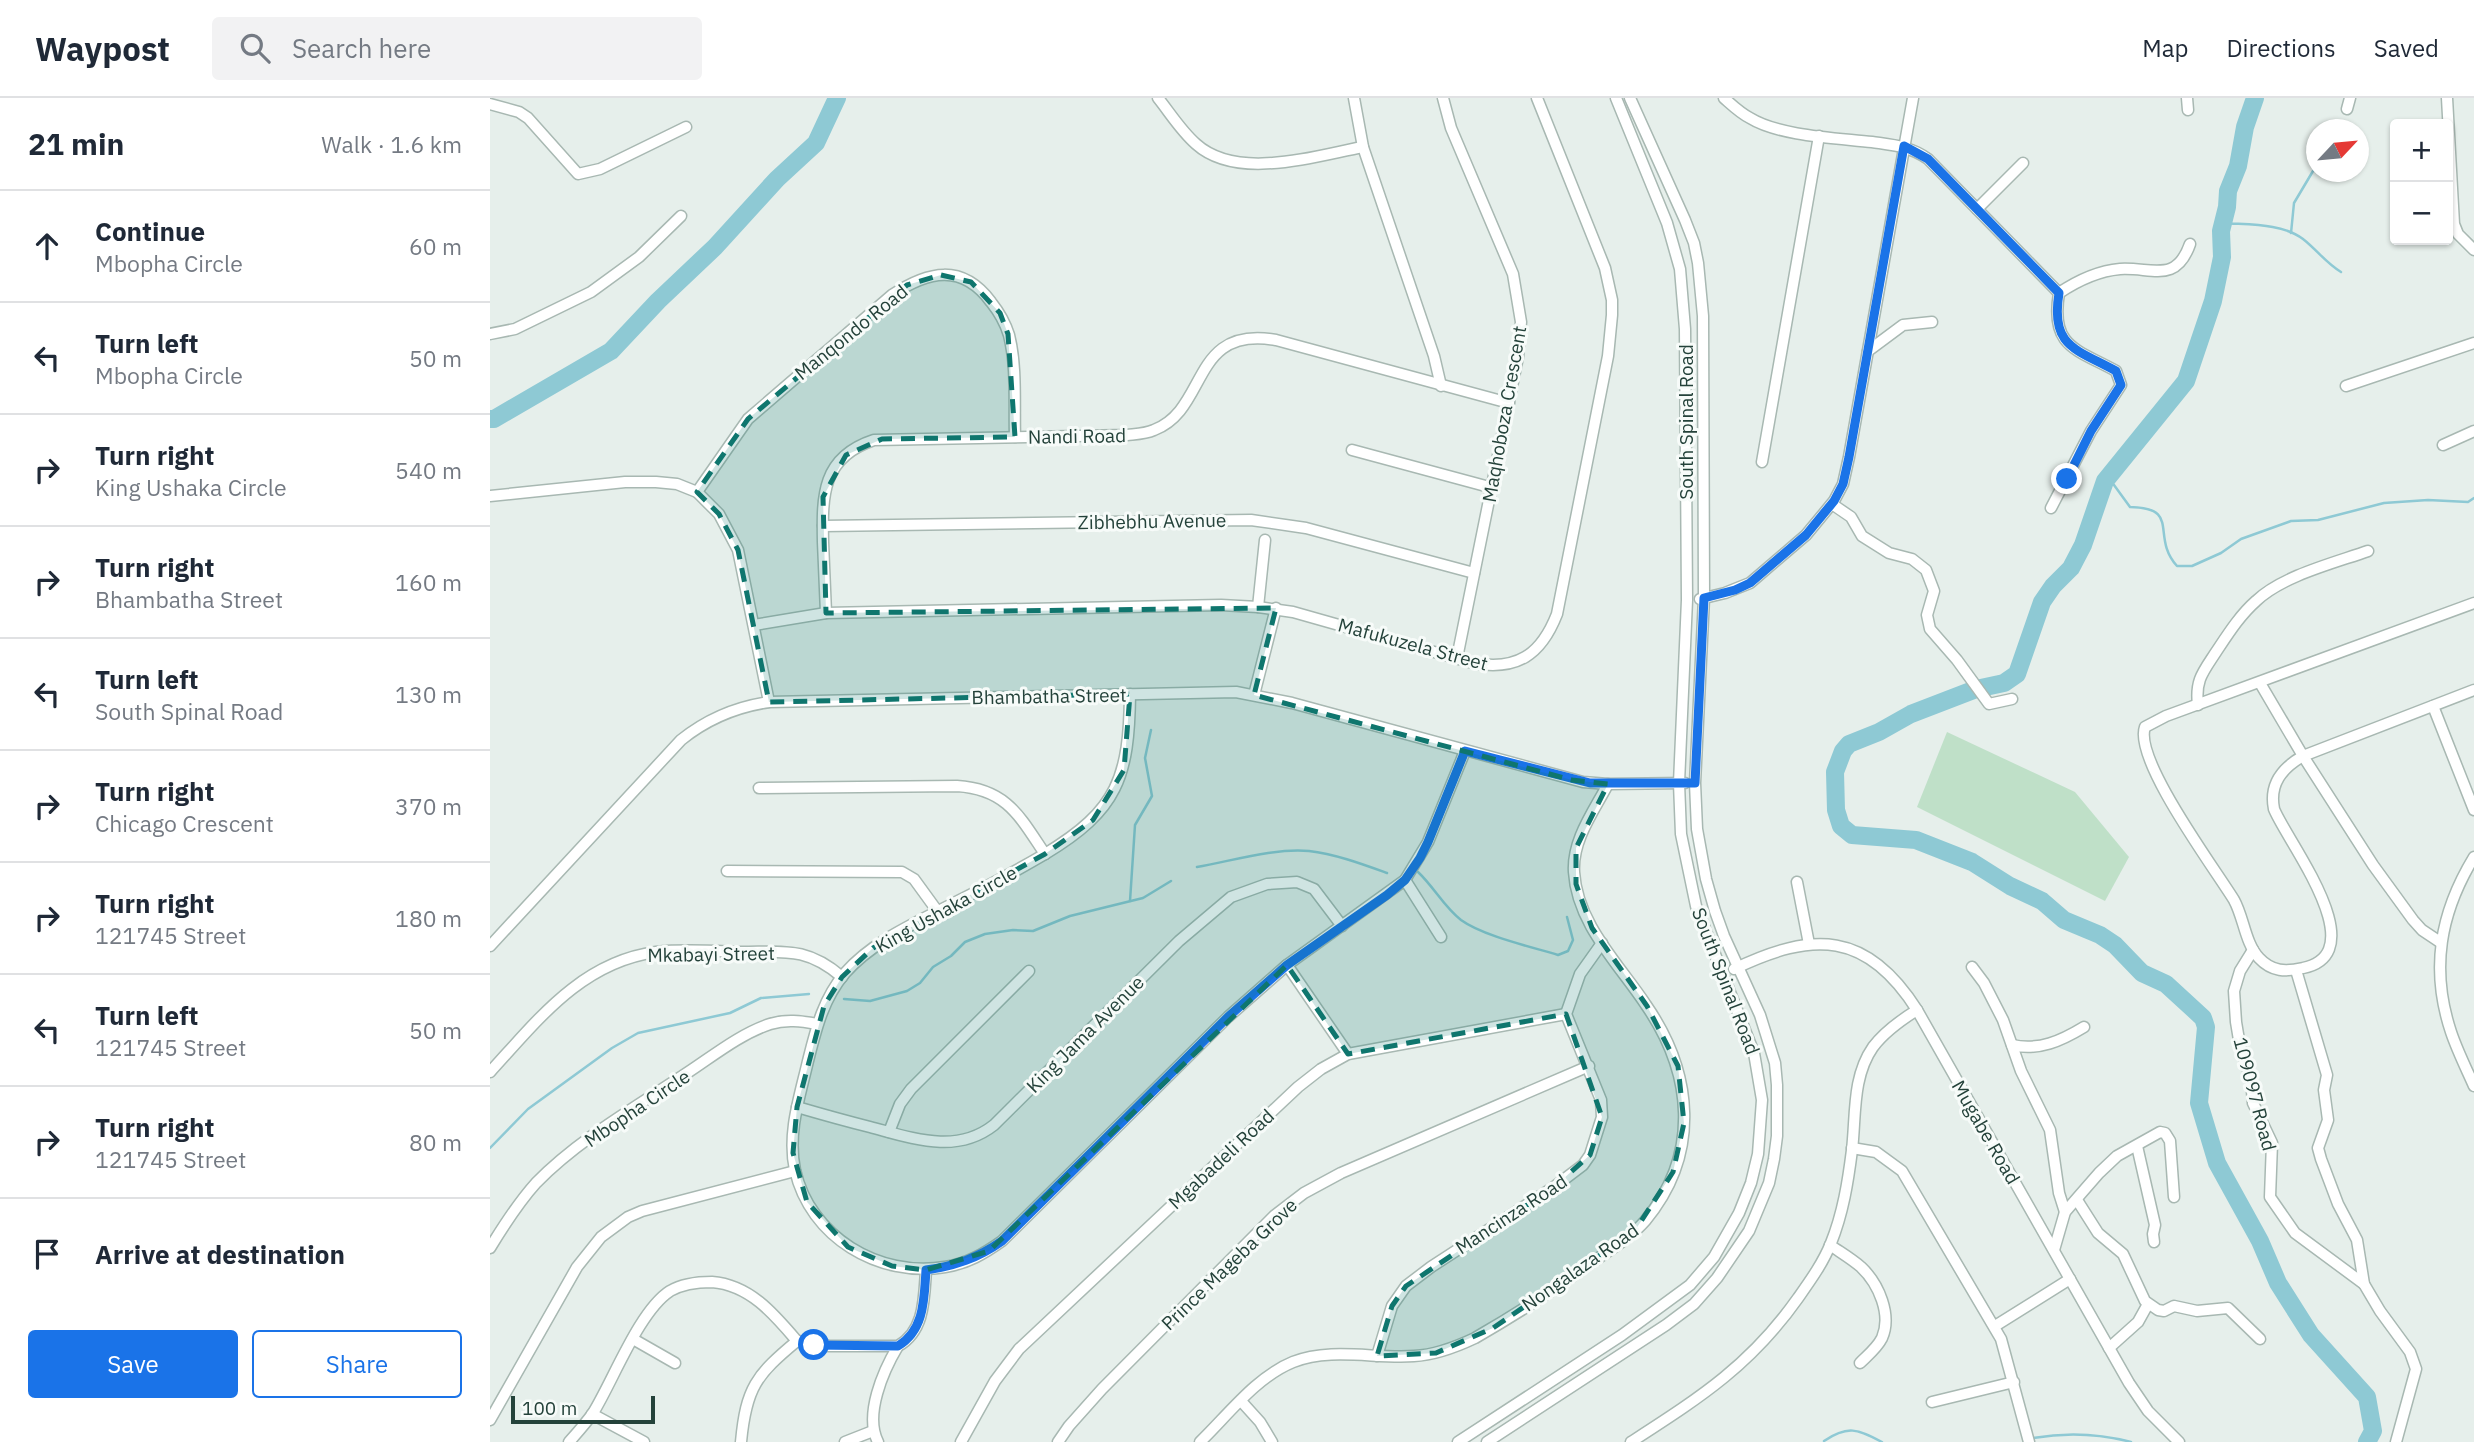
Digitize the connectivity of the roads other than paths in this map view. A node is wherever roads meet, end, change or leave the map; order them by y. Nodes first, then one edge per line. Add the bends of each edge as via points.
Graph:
1 (497, 98) edge
2 (1158, 98) edge
3 (1354, 98) edge
4 (1443, 98) edge
5 (1537, 98) edge
6 (1616, 98) edge
7 (1630, 98) edge
8 (1724, 98) edge
9 (1913, 98) edge
10 (2448, 98) edge
11 (490, 103) edge
12 (685, 127) dead end
13 (1819, 136) junction
14 (1904, 146) junction
15 (1363, 147) junction
16 (2023, 163) dead end
17 (1977, 209) junction
18 (681, 216) dead end
19 (2190, 244) dead end
20 (2474, 250) edge
21 (2059, 293) junction
22 (1932, 322) dead end
23 (490, 334) edge
24 (2474, 343) edge
25 (1868, 351) junction
26 (1441, 386) junction
27 (2346, 386) dead end
28 (1509, 403) junction
29 (2474, 431) edge
30 (1015, 437) junction
31 (2443, 445) dead end
32 (1352, 450) dead end
33 (1762, 463) dead end
34 (1493, 488) junction
35 (697, 492) junction
36 (490, 496) edge
37 (1832, 503) junction
38 (2051, 508) dead end
39 (823, 526) junction
40 (1265, 540) dead end
41 (2368, 551) dead end
42 (1474, 573) junction
43 (1704, 598) junction
44 (1687, 600) junction
45 (2474, 603) edge
46 (1258, 607) junction
47 (1276, 608) junction
48 (826, 613) junction
49 (754, 625) junction
50 (1457, 659) junction
51 (2260, 683) junction
52 (2474, 690) edge
53 (1130, 694) junction
54 (1254, 695) junction
55 (2012, 699) dead end
56 (769, 702) junction
57 (2198, 705) junction
58 (2433, 706) junction
59 (1465, 751) junction
60 (2303, 756) junction
61 (1679, 783) junction
62 (1695, 783) junction
63 (1608, 784) junction
64 (759, 788) dead end
65 (2474, 810) edge
66 (1045, 854) junction
67 (2474, 857) edge
68 (727, 871) dead end
69 (1405, 880) junction
70 (1797, 882) dead end
71 (938, 912) junction
72 (1342, 926) junction
73 (1441, 937) dead end
74 (2440, 942) junction
75 (1602, 943) junction
76 (1808, 944) junction
77 (490, 946) edge
78 (2253, 950) junction
79 (1287, 965) junction
80 (1738, 967) junction
81 (1972, 967) dead end
82 (2297, 970) junction
83 (1029, 971) dead end
84 (1723, 974) junction
85 (842, 977) junction
86 (1917, 1010) junction
87 (1566, 1014) junction
88 (817, 1024) junction
89 (2084, 1027) dead end
90 (2012, 1045) junction
91 (1348, 1054) junction
92 (1588, 1066) junction
93 (490, 1072) edge
94 (2474, 1086) edge
95 (797, 1107) junction
96 (889, 1132) junction
97 (2137, 1146) junction
98 (1852, 1149) junction
99 (795, 1171) junction
100 (2174, 1197) dead end
101 (2077, 1200) junction
102 (2065, 1212) junction
103 (2154, 1242) dead end
104 (1830, 1245) junction
105 (490, 1248) edge
106 (2054, 1250) junction
107 (926, 1270) junction
108 (2070, 1279) junction
109 (2364, 1283) junction
110 (2148, 1304) junction
111 (1995, 1326) junction
112 (633, 1339) junction
113 (2260, 1339) dead end
114 (797, 1342) junction
115 (898, 1346) junction
116 (2109, 1348) junction
117 (1377, 1356) junction
118 (675, 1363) dead end
119 (1860, 1363) dead end
120 (2014, 1382) junction
121 (1241, 1401) junction
122 (1932, 1402) dead end
123 (592, 1414) junction
124 (490, 1420) edge
125 (876, 1437) edge
126 (569, 1442) edge
127 (644, 1442) edge
128 (741, 1442) edge
129 (845, 1442) edge
130 (961, 1442) edge
131 (1058, 1442) edge
132 (1200, 1442) edge
133 (1272, 1442) edge
134 (1458, 1442) edge
135 (1487, 1442) edge
136 (1632, 1442) edge
137 (2029, 1442) edge
138 (2179, 1442) edge
139 (2396, 1442) edge

1 - 11 street
2 - 15 street via 1197,145 1234,161 1288,161
3 - 15 street
4 - 28 street, Maqhoboza Crescent via 1518,292 1521,336
5 - 50 street, Mafukuzela Street via 1605,268 1612,300 1612,334 1552,625 1532,653 1511,664 1490,666
6 - 44 street, South Spinal Road via 1667,223 1680,269 1685,329
7 - 43 street, South Spinal Road via 1685,220 1698,263 1703,317
8 - 13 street via 1751,120
9 - 14 street
10 - 20 street via 2454,224
11 - 12 street via 523,114 578,174 600,169
13 - 14 street
13 - 33 street
14 - 17 street via 1928,159
14 - 25 street
15 - 26 street
16 - 17 street
17 - 21 street
18 - 23 street via 639,257 591,292 515,329
19 - 21 street via 2177,267 2163,272 2103,272
21 - 38 street via 2056,317 2062,337 2116,371 2121,385
22 - 25 street via 1903,325
24 - 27 street
25 - 37 street via 1843,484
26 - 28 street, Nandi Road
26 - 30 street, Nandi Road via 1276,340 1241,339 1222,348 1177,413 1155,430 1127,435
28 - 34 street, Maqhoboza Crescent
29 - 31 street
30 - 35 street, Manqondo Road via 1012,349 1000,313 971,282 951,275 929,276 892,295 757,410
30 - 39 street, Nandi Road via 867,443 846,455 831,472 823,497
32 - 34 street
34 - 42 street, Maqhoboza Crescent
35 - 36 street via 677,484 625,482
35 - 49 street via 719,514 733,538
37 - 43 street via 1806,535 1759,577 1735,590
37 - 55 street via 1851,517 1862,536 1926,570 1934,591 1928,610 1934,635 1988,703
39 - 42 street, Zibhebhu Avenue via 1251,520 1306,528
39 - 48 street, Nandi Road
40 - 46 street
41 - 57 street via 2290,580 2258,599 2200,676
42 - 50 street, Maqhoboza Crescent
43 - 44 street
43 - 62 street, South Spinal Road
44 - 61 street, South Spinal Road
45 - 51 street
46 - 47 street, Mafukuzela Street
46 - 48 street, Mafukuzela Street
47 - 50 street, Mafukuzela Street
47 - 54 street
48 - 49 street, Mafukuzela Street
49 - 56 street
51 - 57 street
51 - 60 street
52 - 58 street
53 - 54 street, Bhambatha Street
53 - 56 street, Bhambatha Street
53 - 66 street, King Ushaka Circle via 1127,755 1119,782 1093,820
54 - 59 street, Bhambatha Street
56 - 77 street, Bhambatha Street via 719,716 681,740
57 - 78 street via 2145,727 2144,746 2187,831 2234,901
58 - 60 street
58 - 65 street
59 - 63 street, Bhambatha Street via 1572,780
59 - 69 street, King Ushaka Circle via 1428,842
60 - 74 street via 2406,911
60 - 82 street via 2281,772 2272,799 2278,818 2318,886 2330,933 2327,953 2319,963
61 - 62 street, Bhambatha Street
61 - 63 street, Bhambatha Street
61 - 84 street, South Spinal Road via 1685,858 1696,906
62 - 80 street, South Spinal Road via 1706,879
63 - 75 street, Nongalaza Road via 1576,848 1574,872 1584,912
64 - 66 street via 981,789 1014,810
66 - 71 street, King Ushaka Circle
67 - 74 street via 2449,909
68 - 71 street via 902,872 914,879
69 - 72 street, King Ushaka Circle
69 - 73 street
70 - 76 street
71 - 85 street, King Ushaka Circle via 873,948
72 - 79 street, King Ushaka Circle
72 - 96 street, King Jama Avenue via 1322,897 1307,885 1267,884 1242,892 1179,941 988,1130 946,1143
74 - 94 street via 2443,998
75 - 87 street via 1580,974
75 - 117 street, Nongalaza Road via 1647,1006 1678,1066 1684,1099 1683,1141 1666,1188 1645,1220 1622,1242 1484,1333 1427,1355
76 - 80 street, Mugabe Road
76 - 86 street, Mugabe Road via 1842,945 1870,957 1893,975
78 - 82 street via 2270,967
78 - 109 street, 109097 Road via 2234,991 2236,1022 2253,1103 2272,1143 2270,1197 2295,1233
79 - 91 street
79 - 107 street, King Ushaka Circle via 1228,1017 1002,1241 960,1264
80 - 84 street, Mugabe Road
80 - 135 street, South Spinal Road via 1769,1040 1777,1085 1774,1159 1749,1231 1694,1304
81 - 90 street via 1988,990
82 - 109 street via 2327,1075 2328,1126 2318,1148 2357,1240
83 - 96 street via 911,1089
84 - 134 street, South Spinal Road via 1754,1053 1762,1100 1751,1183 1725,1241 1677,1296
85 - 88 street, King Ushaka Circle
85 - 93 street, Mkabayi Street via 822,961 797,953 671,951 632,957 573,986
86 - 98 street via 1890,1028 1867,1059 1858,1086
86 - 106 street, Mugabe Road
87 - 91 street, Mgabadeli Road
87 - 92 street, Mancinza Road
88 - 95 street, King Ushaka Circle
88 - 105 street, Mbopha Circle via 790,1021 758,1029 593,1136 536,1183
89 - 90 street via 2054,1043 2029,1048
90 - 102 street via 2050,1130
91 - 130 street, Mgabadeli Road via 1306,1079 1019,1349
92 - 117 street, Mancinza Road via 1601,1100 1602,1118 1583,1165 1406,1286 1392,1306
92 - 131 street, Prince Mageba Grove via 1304,1193 1275,1216 1111,1379
95 - 96 street, King Jama Avenue
95 - 99 street, King Ushaka Circle via 792,1139
97 - 100 street via 2161,1132 2167,1135
97 - 101 street via 2113,1159
97 - 103 street via 2155,1225
98 - 104 street via 1842,1209
98 - 111 street via 1876,1152 1902,1171
99 - 107 street, King Ushaka Circle via 814,1214 848,1247 882,1263
99 - 124 street via 658,1206 613,1227 576,1267
101 - 102 street
101 - 110 street via 2098,1233 2123,1254
102 - 106 street
104 - 119 street via 1869,1275 1884,1308 1882,1337
104 - 136 street via 1793,1306 1747,1359
106 - 108 street, Mugabe Road
107 - 115 street via 918,1324
108 - 111 street
108 - 116 street, Mugabe Road
109 - 139 street via 2414,1360 2415,1379
110 - 113 street via 2164,1311 2174,1306 2197,1311 2228,1308
110 - 116 street via 2138,1322
111 - 120 street
112 - 114 street via 670,1291 701,1282 723,1283 754,1296
112 - 118 street
112 - 123 street
114 - 115 street
114 - 128 street via 757,1380 746,1403
115 - 125 street via 874,1406
116 - 138 street, Mugabe Road via 2148,1411
117 - 121 street, Nongalaza Road via 1300,1359 1270,1375
120 - 122 street
120 - 137 street
121 - 132 street, Nongalaza Road
121 - 133 street
123 - 126 street
123 - 127 street
125 - 129 street

